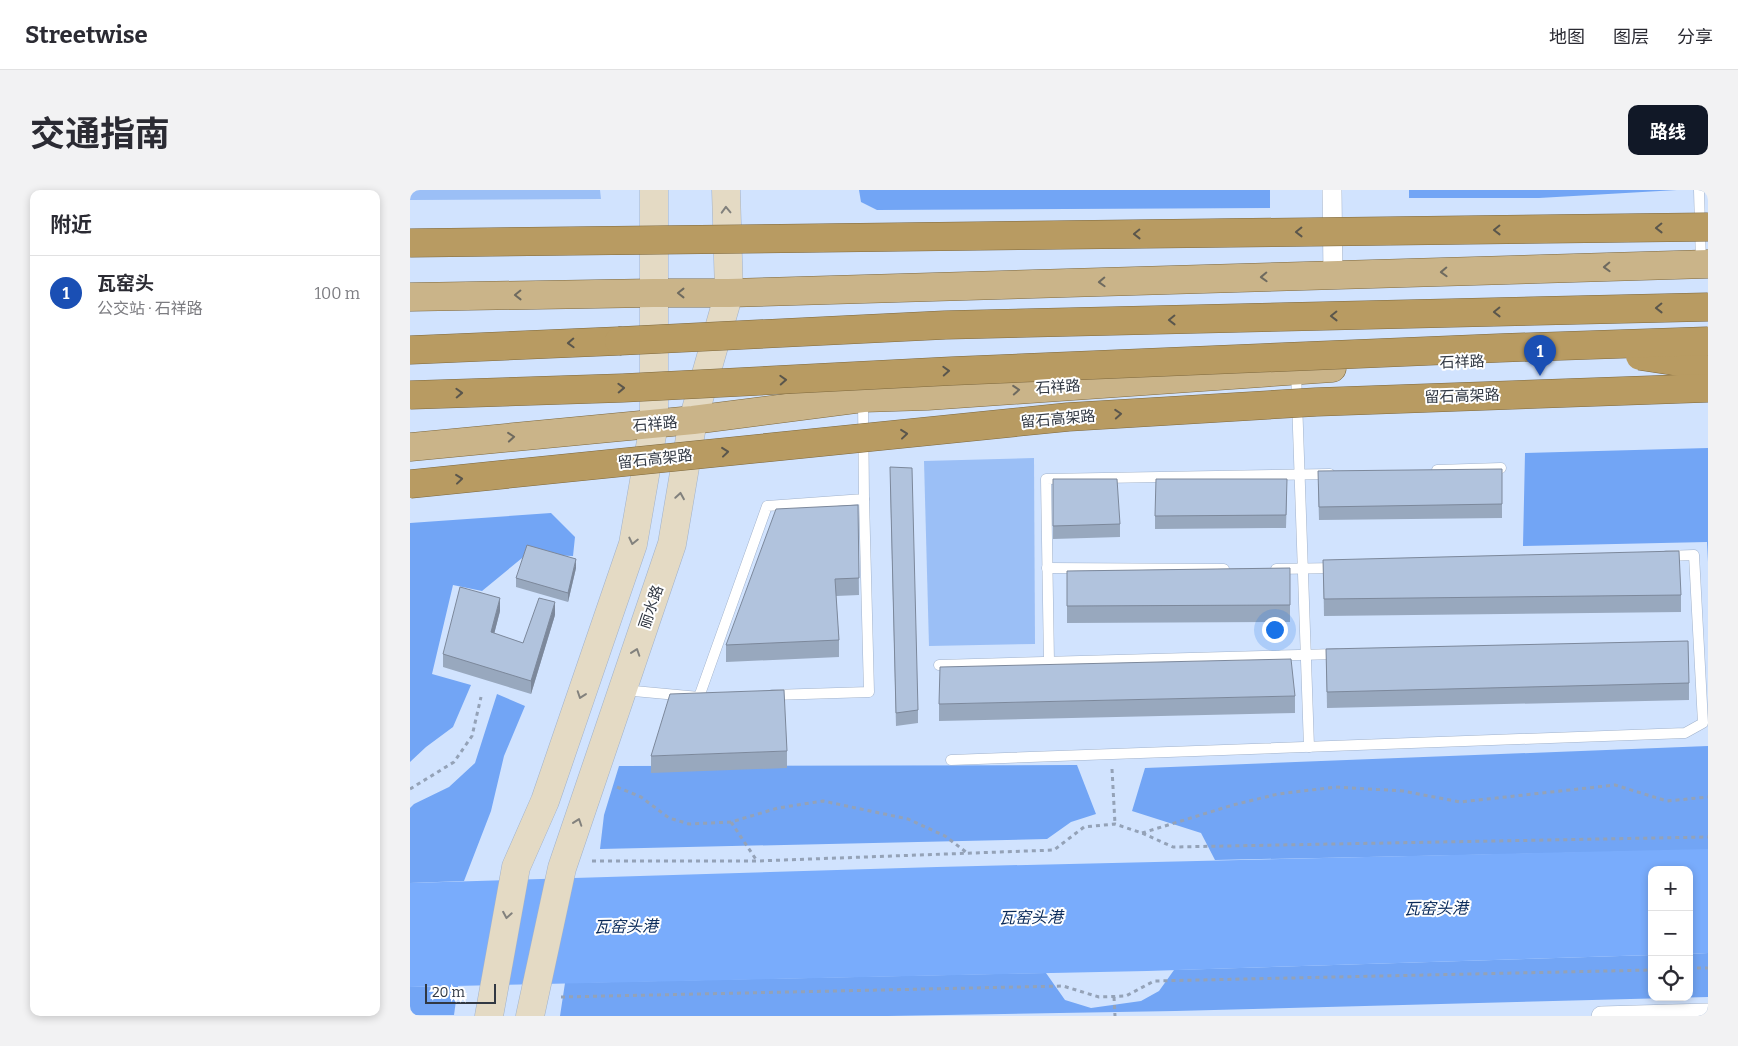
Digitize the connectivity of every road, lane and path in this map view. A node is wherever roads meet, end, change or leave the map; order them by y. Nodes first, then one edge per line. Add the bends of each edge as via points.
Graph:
1 (654, 190) edge
2 (726, 190) edge
3 (1332, 190) edge
4 (1700, 190) edge
5 (1708, 227) edge
6 (410, 243) edge
7 (1705, 264) edge
8 (1333, 275) junction
9 (653, 293) junction
10 (729, 293) junction
11 (410, 297) edge
12 (1708, 307) edge
13 (1708, 342) edge
14 (1499, 348) junction
15 (416, 349) edge
16 (1708, 352) edge
17 (1296, 370) junction
18 (1708, 370) edge
19 (1708, 388) edge
20 (410, 395) edge
21 (862, 398) junction
22 (693, 420) junction
23 (654, 424) junction
24 (410, 447) edge
25 (1501, 468) edge
26 (1424, 471) edge
27 (1338, 474) edge
28 (1299, 475) junction
29 (410, 484) edge
30 (864, 499) junction
31 (1654, 557) edge
32 (1047, 568) junction
33 (1342, 568) edge
34 (1234, 569) edge
35 (1263, 569) edge
36 (1302, 570) junction
37 (1345, 654) edge
38 (1306, 656) junction
39 (1049, 662) junction
40 (939, 665) edge
41 (623, 690) junction
42 (765, 695) edge
43 (481, 697) dead end
44 (1309, 747) junction
45 (1112, 754) junction
46 (951, 760) dead end
47 (593, 777) junction
48 (410, 789) edge
49 (1708, 797) edge
50 (731, 822) junction
51 (1114, 824) junction
52 (1142, 833) junction
53 (1708, 837) edge
54 (966, 852) junction
55 (757, 861) junction
56 (563, 864) junction
57 (1693, 968) edge
58 (1708, 968) edge
59 (1648, 970) edge
60 (1114, 996) junction
61 (532, 1002) edge
62 (490, 1007) edge
63 (1708, 1013) edge
64 (1115, 1016) edge
65 (1602, 1016) edge

1 - 9 main road
10 -> 2 main road, 丽水路
3 - 8 street
4 - 7 lane
5 -> 6 highway, bridge
7 -> 8 main road
8 -> 10 main road
10 -> 9 main road
9 -> 11 main road
9 - 23 main road
10 - 22 main road, 丽水路
12 -> 15 highway, bridge via 945,325
13 - 14 highway, bridge
14 - 18 highway, bridge via 1608,351 1686,363
20 -> 14 highway, bridge
16 - 17 main road, 石祥路
21 -> 17 main road, 石祥路
17 - 28 lane
29 -> 19 highway, 留石高架路, bridge via 1068,417 1316,402
21 - 22 main road, 石祥路
21 - 30 lane
22 - 23 main road, 石祥路
41 -> 22 main road, 丽水路 via 672,544
24 -> 23 main road, 石祥路
23 -> 62 main road via 632,544 545,801 516,867
25 - 26 lane
27 - 28 lane
28 - 32 lane via 1046,479
28 - 36 lane
30 - 41 lane via 767,506 703,697
30 - 42 lane via 869,692
31 - 44 lane via 1694,555 1693,642 1703,724 1685,733
32 - 34 lane
32 - 39 lane
33 - 36 lane
35 - 36 lane
36 - 38 lane
37 - 38 lane
38 - 39 lane
38 - 44 lane
39 - 40 lane
41 - 47 main road, 丽水路
43 - 48 path via 472,736 454,762
44 - 45 lane
45 - 46 lane
45 - 51 path
47 - 50 path via 642,797 669,818 689,824
56 -> 47 main road, 丽水路
49 - 52 path via 1667,801 1615,785 1460,802 1403,791 1336,787 1278,794
50 - 54 path via 778,808 823,801 908,819 946,836
50 - 55 path
51 - 52 path
51 - 54 path via 1084,828 1054,850
52 - 53 path via 1173,847
54 - 55 path
55 - 56 path
56 - 61 main road, 丽水路
57 - 58 path
59 - 60 path via 1154,981 1126,996
60 - 61 path via 1099,997 1063,986
60 - 64 path
63 - 65 street

